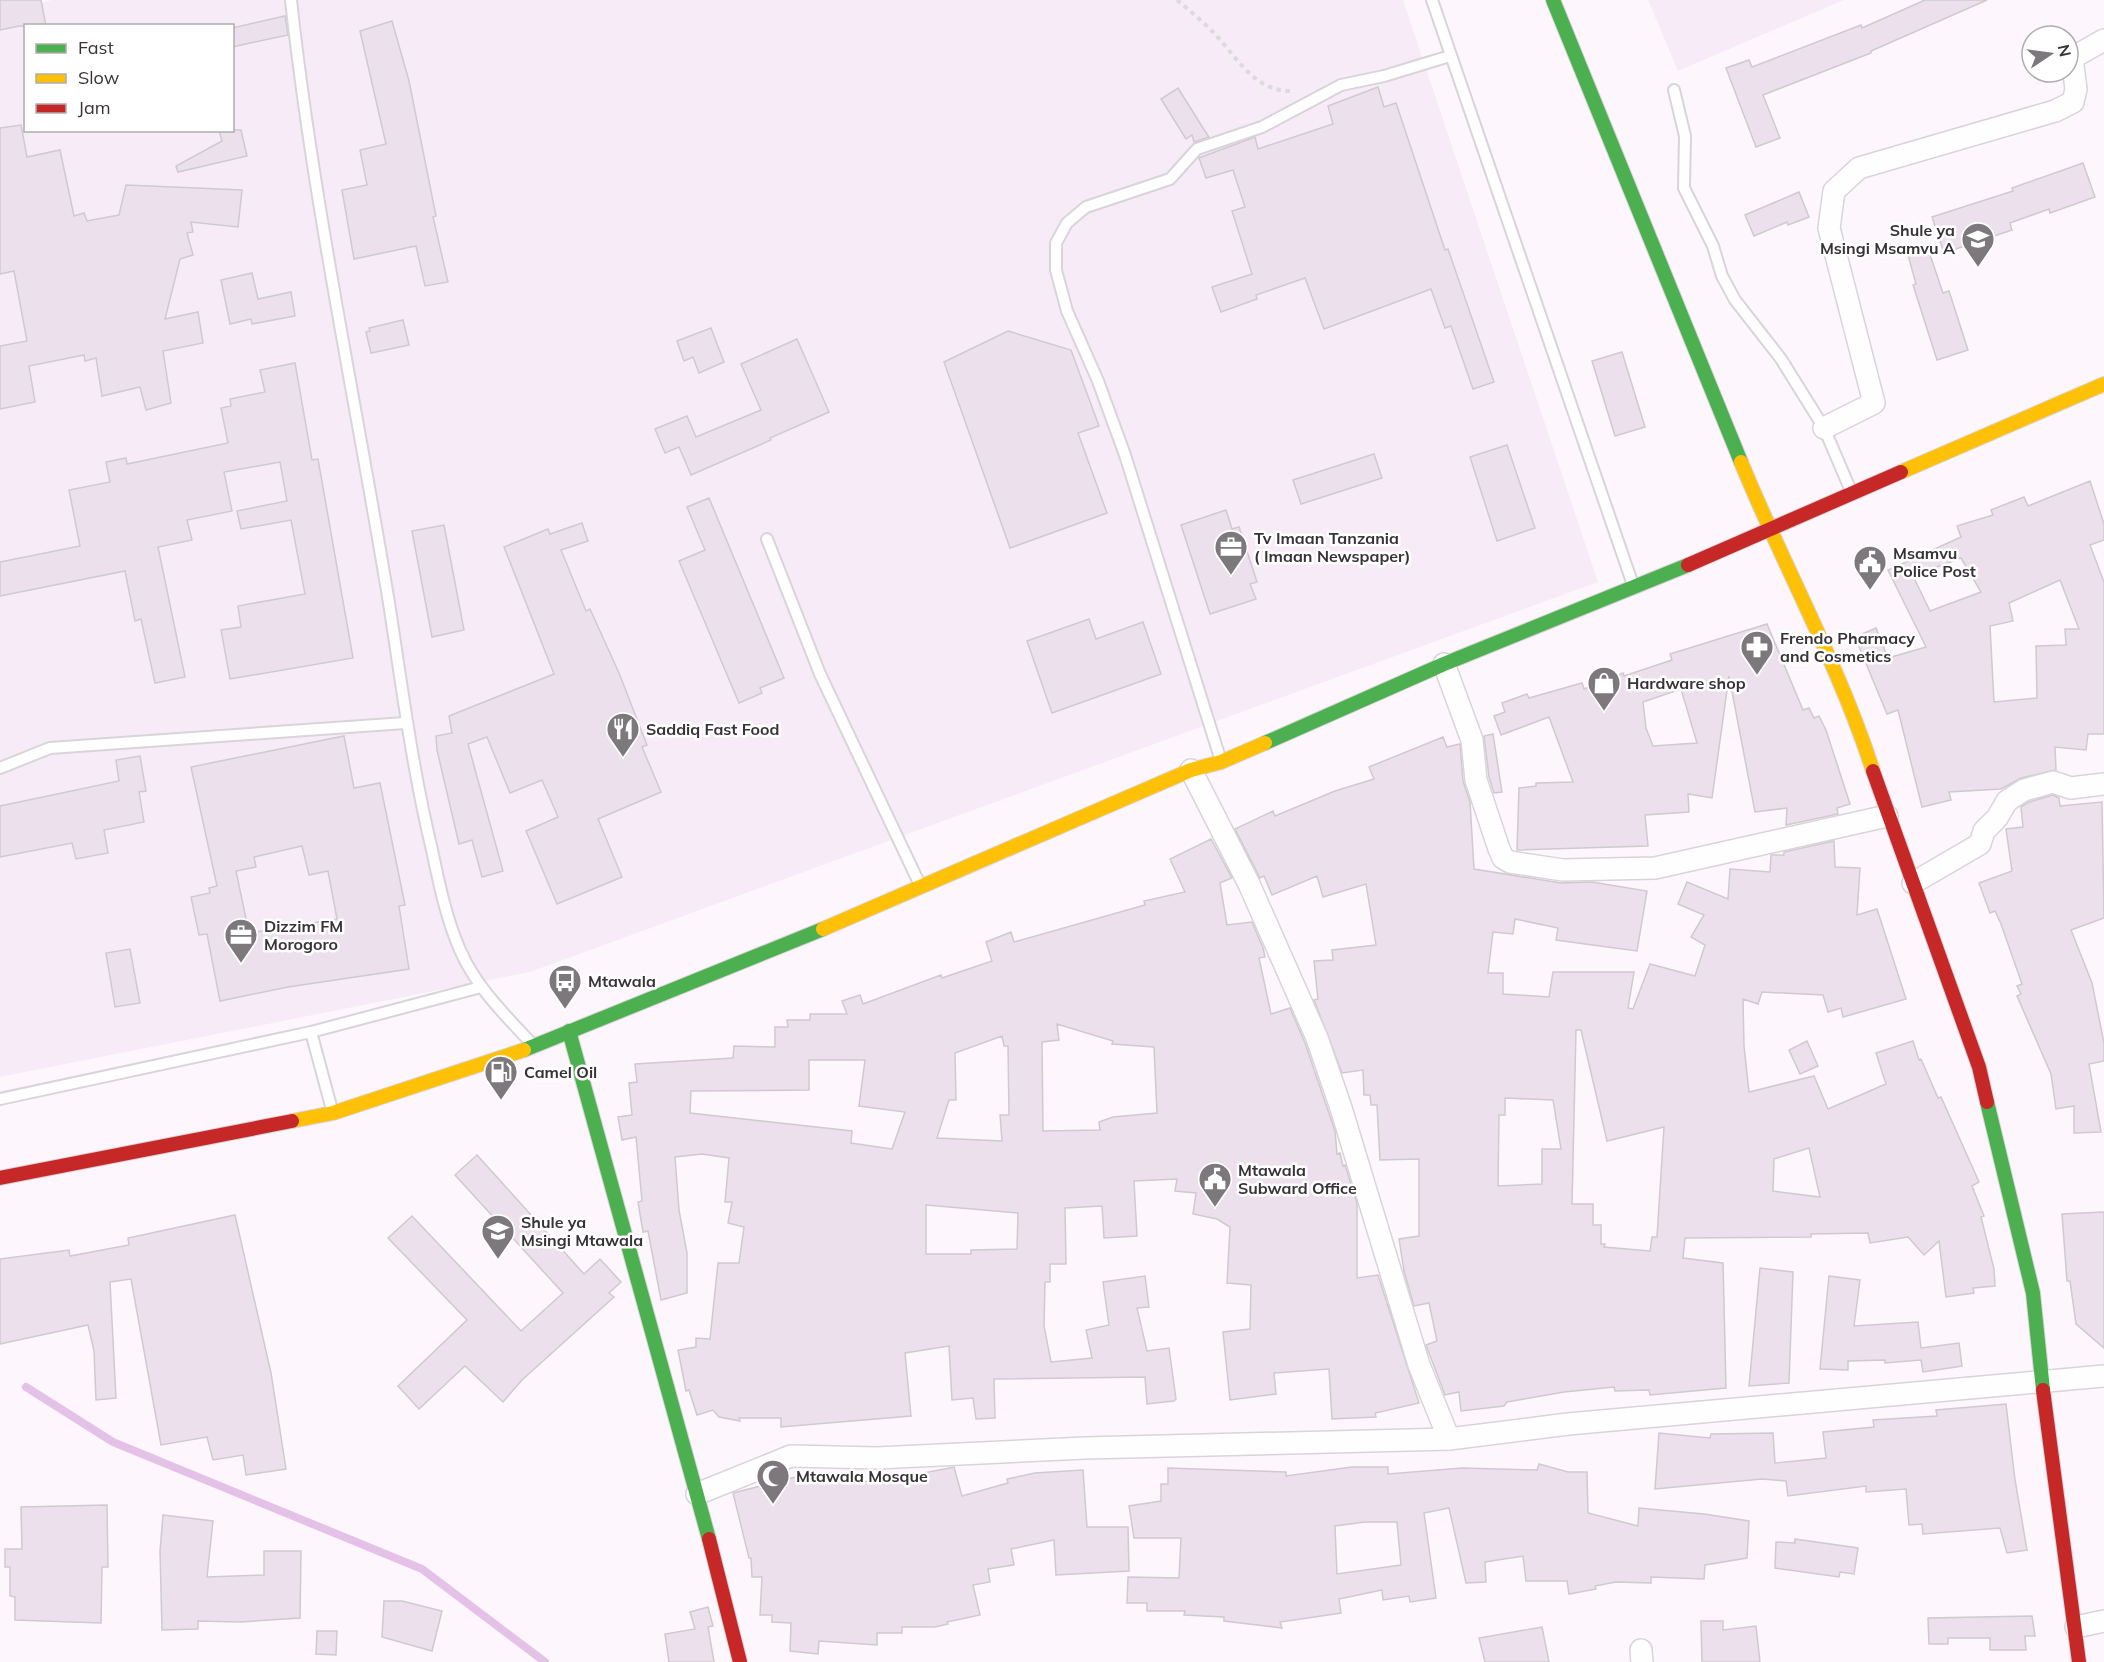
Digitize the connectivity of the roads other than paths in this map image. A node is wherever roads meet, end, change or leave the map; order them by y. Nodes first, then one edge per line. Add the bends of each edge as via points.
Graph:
1 (291, 0) edge
2 (1432, 0) edge
3 (1553, 0) edge
4 (2104, 40) edge
5 (1450, 56) junction
6 (1674, 90) dead end
7 (2104, 384) edge
8 (1824, 428) junction
9 (1852, 494) junction
10 (1769, 530) junction
11 (767, 539) dead end
12 (1634, 588) junction
13 (1444, 664) junction
14 (405, 723) junction
15 (1221, 762) junction
16 (0, 768) edge
17 (1191, 770) junction
18 (2104, 784) edge
19 (1887, 816) junction
20 (1913, 883) junction
21 (922, 888) junction
22 (481, 987) junction
23 (569, 1031) junction
24 (311, 1032) junction
25 (534, 1047) junction
26 (0, 1099) edge
27 (333, 1113) junction
28 (0, 1178) edge
29 (2104, 1376) edge
30 (2042, 1382) junction
31 (1449, 1439) junction
32 (697, 1494) junction
33 (2104, 1621) edge
34 (2076, 1627) junction
35 (740, 1662) edge
36 (2079, 1662) edge

1 - 14 lane via 303,112 389,605
2 - 5 lane
3 - 10 street
4 - 8 street via 2072,58 2076,89 2073,102 2055,111 1859,168 1834,191 1829,228 1875,403
5 - 12 lane
5 - 15 lane via 1341,85 1263,127 1197,149 1170,179 1086,207 1066,223 1056,243 1054,255 1067,310 1125,455
6 - 8 lane via 1684,136 1684,188 1713,246 1722,276 1735,300 1781,358
7 - 9 street
8 - 9 lane
9 - 10 street
10 - 12 street
10 - 19 street via 1857,722
11 - 21 lane via 820,674
12 - 13 street
13 - 15 street
13 - 19 street via 1472,740 1476,780 1498,849 1510,862 1563,870 1655,868
14 - 16 lane via 50,748
14 - 22 lane via 450,923 459,949
15 - 17 street
17 - 21 street
17 - 31 street via 1254,894 1317,1038 1419,1365
18 - 20 street via 2071,788 2053,782 2024,790 2007,801 1984,831 1980,844
19 - 20 street
20 - 30 street via 1978,1067 2033,1293
21 - 23 street
22 - 24 lane
22 - 25 lane
23 - 25 street
23 - 32 street
24 - 26 lane
24 - 27 lane
25 - 27 street
27 - 28 street
29 - 30 street
30 - 31 street via 1568,1424
30 - 34 street via 2070,1609
31 - 32 street via 1085,1448 877,1458 791,1456
32 - 35 street
33 - 34 street
34 - 36 street

